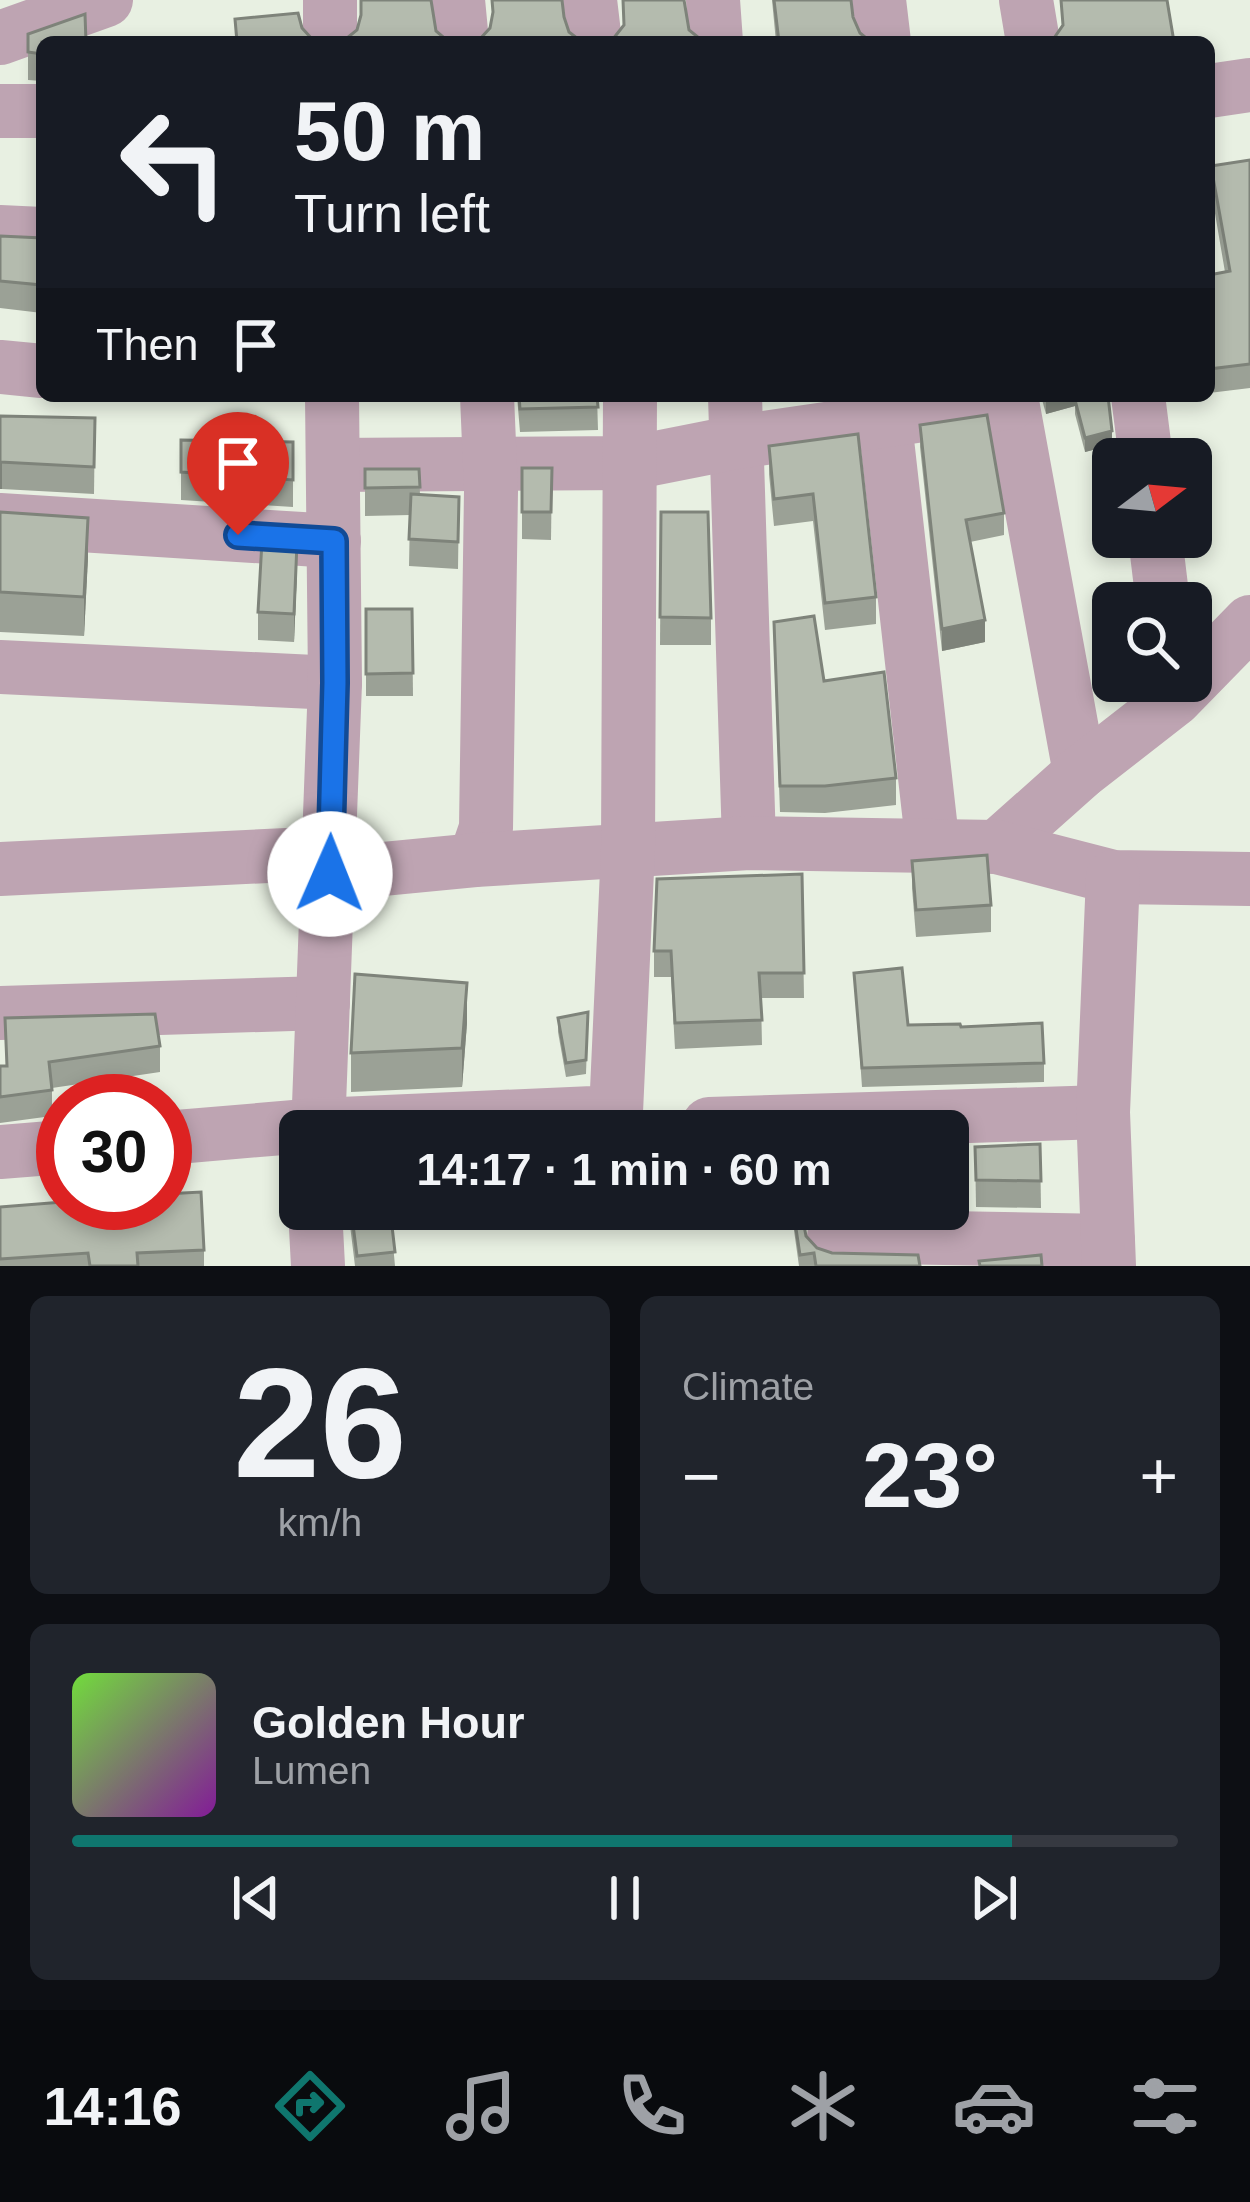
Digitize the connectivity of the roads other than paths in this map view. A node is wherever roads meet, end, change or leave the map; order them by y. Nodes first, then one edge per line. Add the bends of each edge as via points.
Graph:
1 (106, 0) edge
2 (330, 0) edge
3 (458, 0) edge
4 (590, 0) edge
5 (713, 0) edge
6 (879, 0) edge
7 (1026, 0) edge
8 (330, 36) edge
9 (461, 36) edge
10 (594, 36) edge
11 (716, 36) edge
12 (883, 36) edge
13 (1032, 36) edge
14 (0, 38) edge
15 (1250, 85) edge
16 (1215, 90) edge
17 (36, 110) edge
18 (0, 111) edge
19 (0, 232) edge
20 (36, 234) edge
21 (0, 367) edge
22 (36, 370) edge
23 (326, 402) edge
24 (487, 402) edge
25 (630, 402) edge
26 (973, 402) edge
27 (1012, 402) edge
28 (1139, 402) edge
29 (883, 409) edge
30 (736, 419) edge
31 (1143, 438) edge
32 (490, 464) junction
33 (631, 464) junction
34 (332, 465) junction
35 (0, 520) edge
36 (334, 541) junction
37 (1250, 622) edge
38 (1212, 656) edge
39 (0, 667) edge
40 (335, 683) junction
41 (1160, 702) edge
42 (1079, 772) junction
43 (749, 843) junction
44 (997, 847) junction
45 (932, 848) junction
46 (628, 849) junction
47 (475, 860) junction
48 (329, 863) junction
49 (0, 869) edge
50 (1113, 877) junction
51 (1250, 879) edge
52 (323, 1004) junction
53 (0, 1013) edge
54 (319, 1110) edge
55 (616, 1110) edge
56 (1103, 1112) junction
57 (969, 1116) edge
58 (279, 1131) edge
59 (192, 1136) edge
60 (36, 1149) edge
61 (0, 1152) edge
62 (316, 1230) edge
63 (834, 1236) dead end
64 (1109, 1253) edge
65 (318, 1266) edge

1 - 14 street
2 - 8 street
3 - 9 street
4 - 10 street
5 - 11 street
6 - 12 street
7 - 13 street
15 - 16 street
17 - 18 street
19 - 20 street
21 - 22 street
23 - 34 street
24 - 32 street
25 - 33 street
26 - 29 street
27 - 42 street
28 - 31 street
29 - 30 street
29 - 45 street
30 - 33 street
30 - 43 street
32 - 33 street
32 - 34 street
32 - 47 street via 486,828
33 - 46 street
34 - 36 street
35 - 36 street
36 - 40 street
37 - 38 street
39 - 40 street
40 - 48 street
41 - 42 street
42 - 44 street
43 - 45 street
43 - 46 street
44 - 45 street
44 - 50 street
46 - 47 street
46 - 55 street
47 - 48 street
48 - 49 street
48 - 52 street
50 - 51 street
50 - 56 street
52 - 53 street
52 - 54 street
56 - 57 street
56 - 64 street
58 - 59 street
60 - 61 street
62 - 65 street
63 - 64 street

